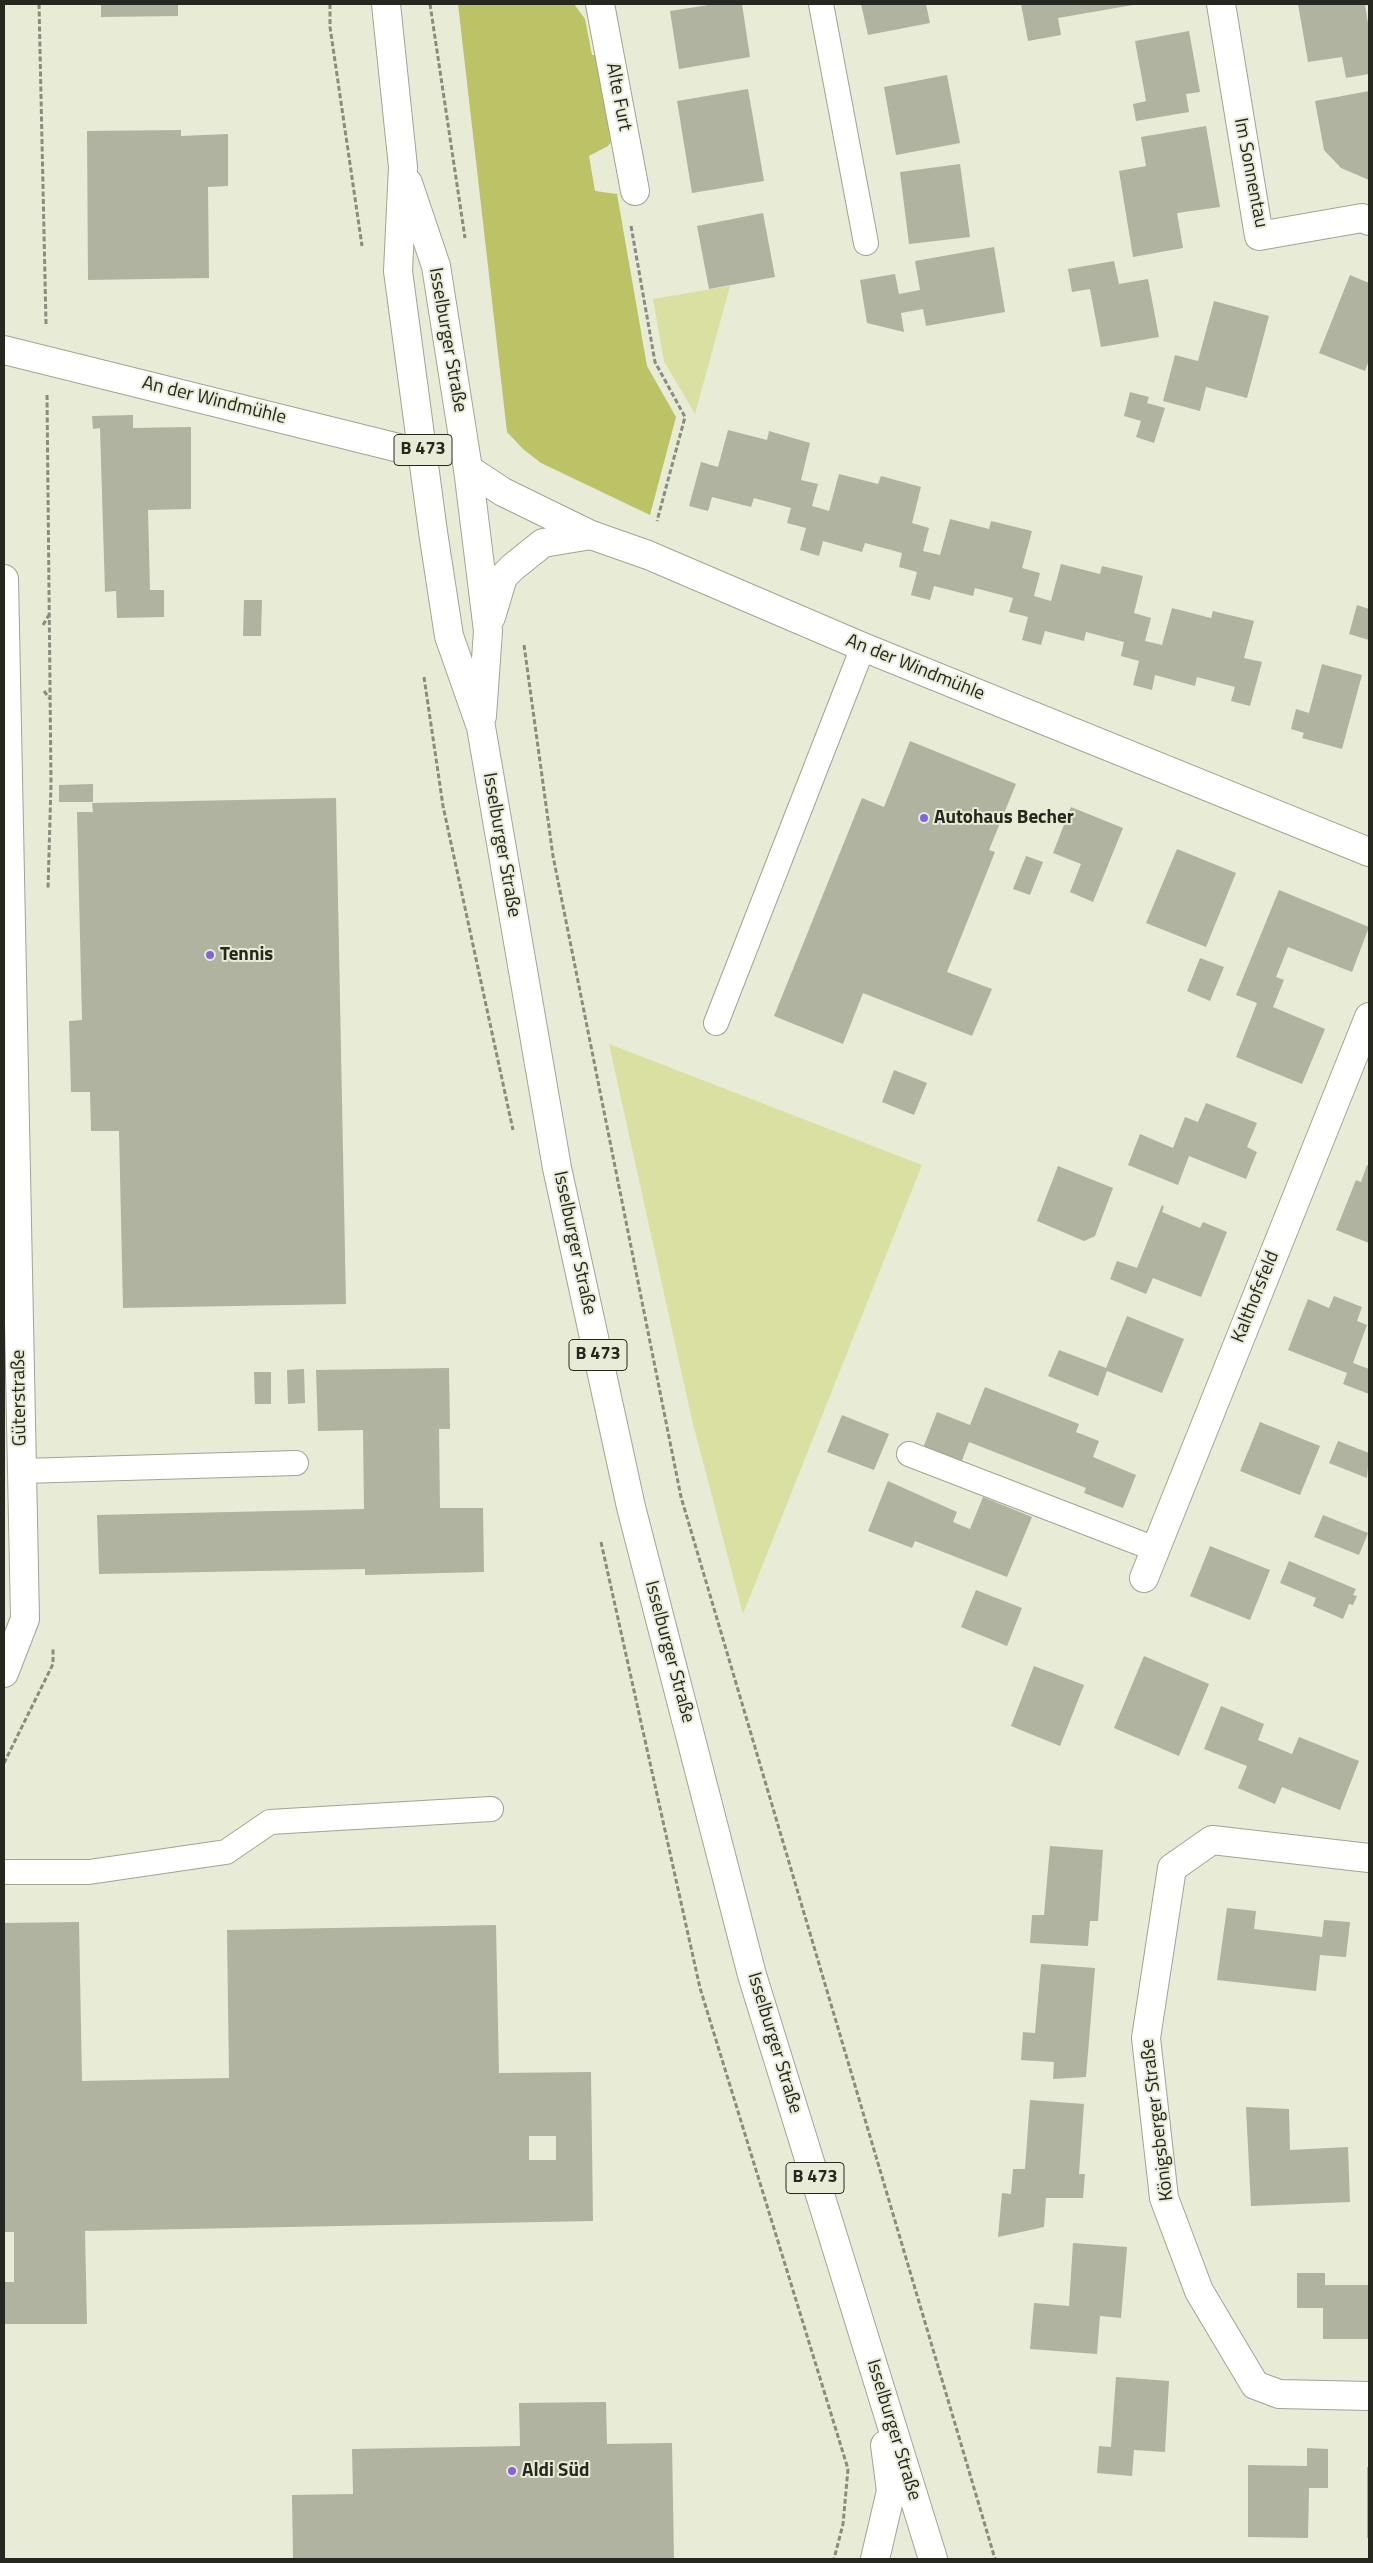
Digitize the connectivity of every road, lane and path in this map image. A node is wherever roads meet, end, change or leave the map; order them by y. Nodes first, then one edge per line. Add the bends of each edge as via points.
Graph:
1 (39, 4) edge
2 (330, 4) edge
3 (386, 4) edge
4 (430, 4) edge
5 (600, 4) edge
6 (822, 4) edge
7 (1220, 4) edge
8 (403, 167) junction
9 (635, 191) joint
10 (1369, 221) edge
11 (466, 240) dead end
12 (866, 243) dead end
13 (363, 252) dead end
14 (4, 350) edge
15 (46, 359) junction
16 (423, 454) junction
17 (468, 469) junction
18 (591, 535) junction
19 (648, 555) junction
20 (4, 579) edge
21 (49, 614) junction
22 (43, 625) dead end
23 (488, 631) junction
24 (524, 644) dead end
25 (863, 647) junction
26 (44, 691) dead end
27 (50, 700) junction
28 (481, 727) junction
29 (51, 784) dead end
30 (6, 849) edge
31 (1369, 852) edge
32 (1369, 1017) edge
33 (716, 1023) dead end
34 (9, 1080) edge
35 (909, 1454) dead end
36 (296, 1464) dead end
37 (22, 1472) junction
38 (1155, 1549) junction
39 (1144, 1578) dead end
40 (4, 1673) edge
41 (491, 1809) dead end
42 (1369, 1858) edge
43 (4, 1872) edge
44 (878, 2382) junction
45 (1369, 2396) edge
46 (875, 2559) edge
47 (933, 2559) edge
48 (995, 2559) edge

1 - 15 path
2 - 13 path via 330,27
3 - 8 street, Isselburger Straße / B 473
4 - 11 path
5 - 9 street, Alte Furt
6 - 12 lane
7 - 10 street, Im Sonnentau via 1259,236 1362,218
8 - 16 street, Isselburger Straße / B 473 via 398,271
8 - 17 street, Isselburger Straße / B 473 via 436,266
9 - 19 path via 629,215 655,362 685,417
14 - 15 street, An der Windmühle
15 - 16 street, An der Windmühle
15 - 21 path
16 - 28 street, Isselburger Straße / B 473 via 448,636
17 - 18 street, An der Windmühle via 503,492
17 - 23 street, Isselburger Straße / B 473
18 - 19 street, An der Windmühle
18 - 23 street, B 473 via 543,543 513,567 503,577
19 - 25 street, An der Windmühle
20 - 30 street, Güterstraße
21 - 22 path
21 - 27 path
23 - 28 street, Isselburger Straße / B 473
24 - 48 path via 554,856 681,1497
25 - 31 street, An der Windmühle
25 - 33 lane
26 - 27 path
27 - 29 path
28 - 44 street, Isselburger Straße / B 473 via 557,1168 631,1507 752,1975
30 - 34 street, Güterstraße
32 - 38 street, Kalthofsfeld
34 - 37 street, Güterstraße
35 - 38 lane
36 - 37 lane
37 - 40 street, Güterstraße via 25,1619
38 - 39 street, Kalthofsfeld
41 - 43 lane via 270,1822 226,1852 89,1872
42 - 45 street, Königsberger Straße via 1212,1840 1172,1868 1146,2038 1164,2198 1199,2291 1255,2385 1279,2394
44 - 46 street, B 473 via 890,2491
44 - 47 street, Isselburger Straße / B 473

